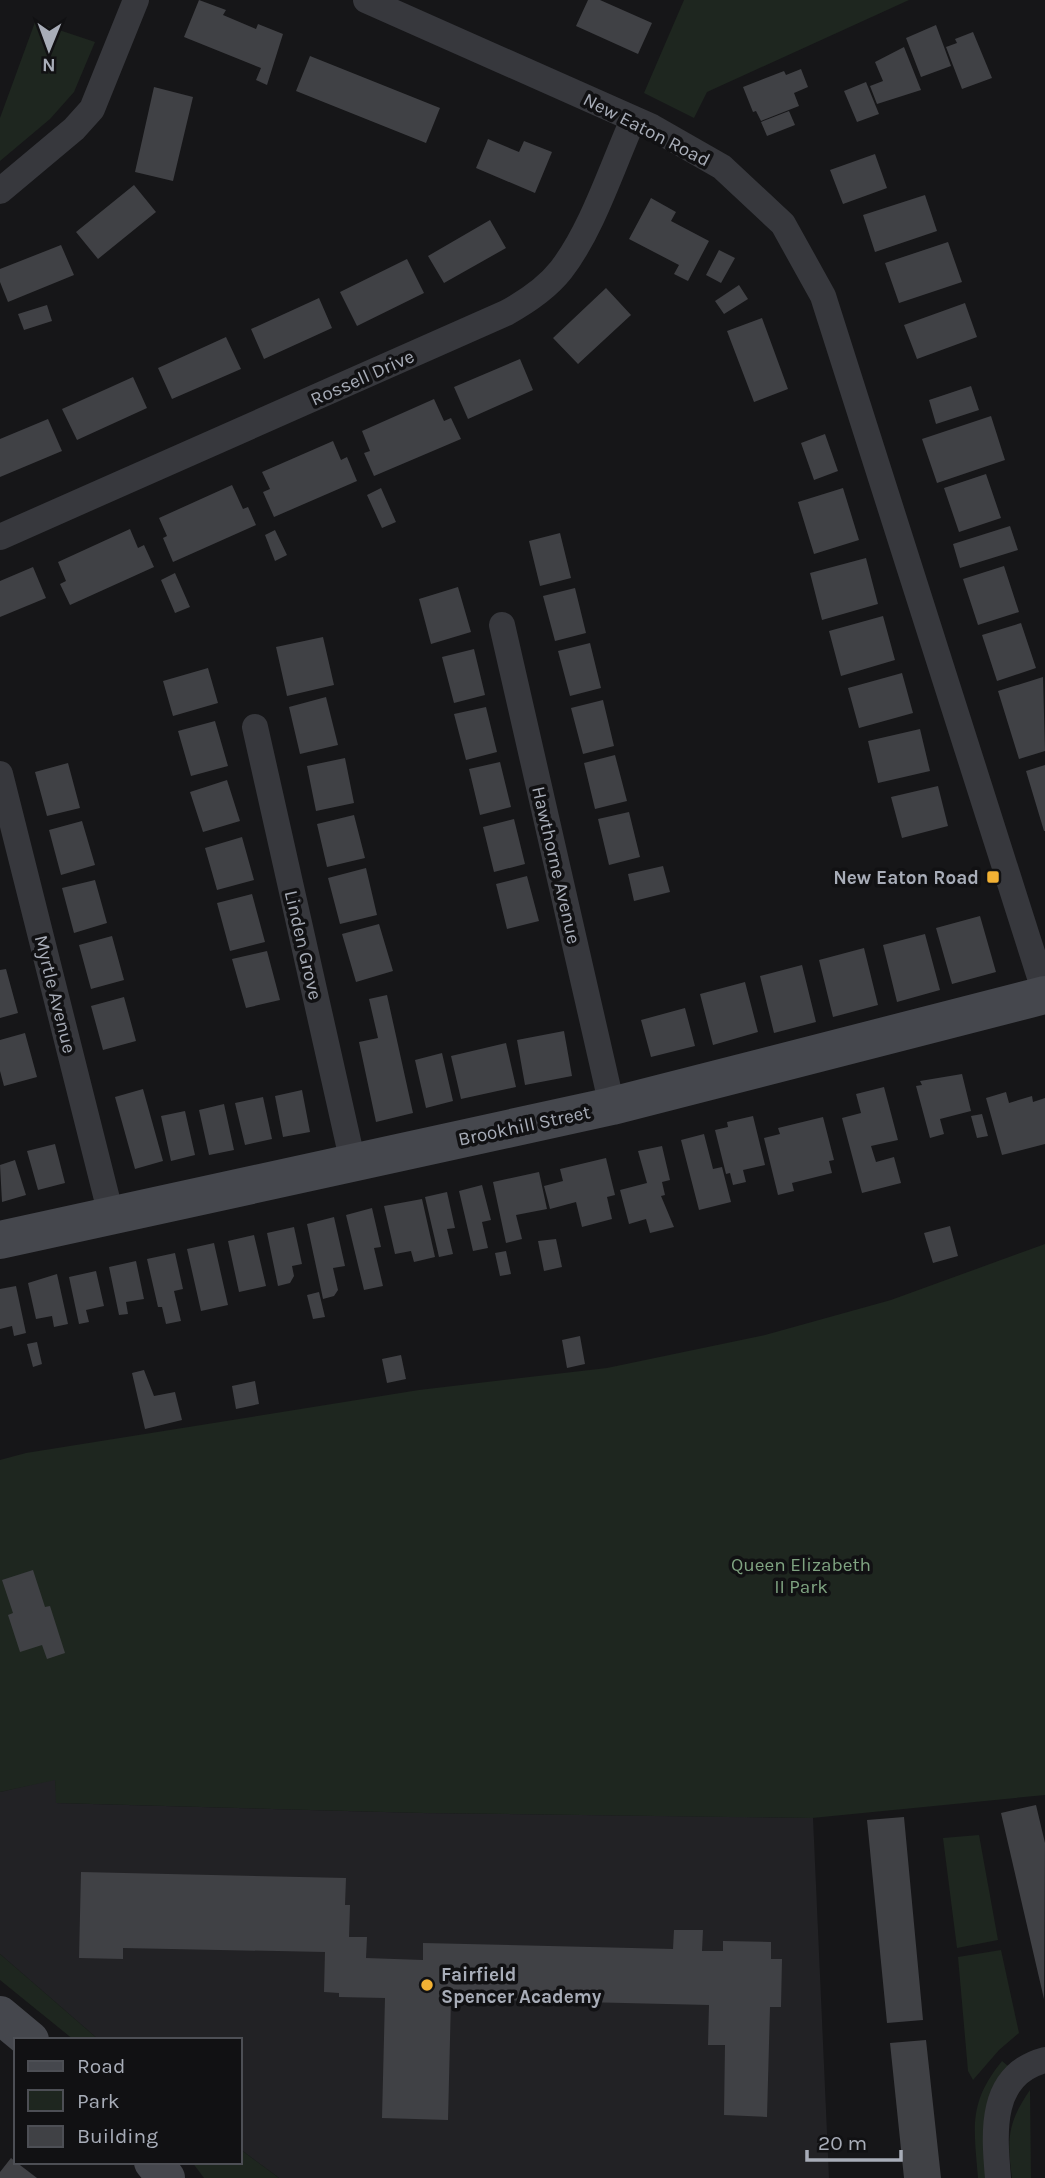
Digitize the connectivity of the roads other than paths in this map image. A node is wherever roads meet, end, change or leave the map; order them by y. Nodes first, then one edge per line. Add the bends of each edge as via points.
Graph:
1 (136, 0) edge
2 (366, 0) edge
3 (420, 10) edge
4 (634, 120) junction
5 (0, 191) edge
6 (0, 537) edge
7 (502, 625) dead end
8 (255, 727) dead end
9 (0, 774) edge
10 (1045, 994) edge
11 (612, 1106) junction
12 (353, 1163) junction
13 (111, 1215) junction
14 (0, 1240) edge
15 (0, 2015) edge
16 (28, 2038) edge
17 (1045, 2060) edge
18 (155, 2164) edge
19 (166, 2178) edge
20 (998, 2178) edge

1 - 5 street via 92,108 74,129
2 - 3 street, New Eaton Road
3 - 4 street, New Eaton Road
4 - 6 street, Rossell Drive via 578,244 560,271 530,300
4 - 10 street, New Eaton Road via 722,167 765,207 783,224 823,296
7 - 11 street, Hawthorne Avenue
8 - 12 street, Linden Grove
9 - 13 street, Myrtle Avenue
10 - 11 street, Brookhill Street
11 - 12 street, Brookhill Street
12 - 13 street, Brookhill Street
13 - 14 street, Brookhill Street
15 - 16 street
17 - 20 street via 1016,2076 999,2101 995,2128
18 - 19 street

